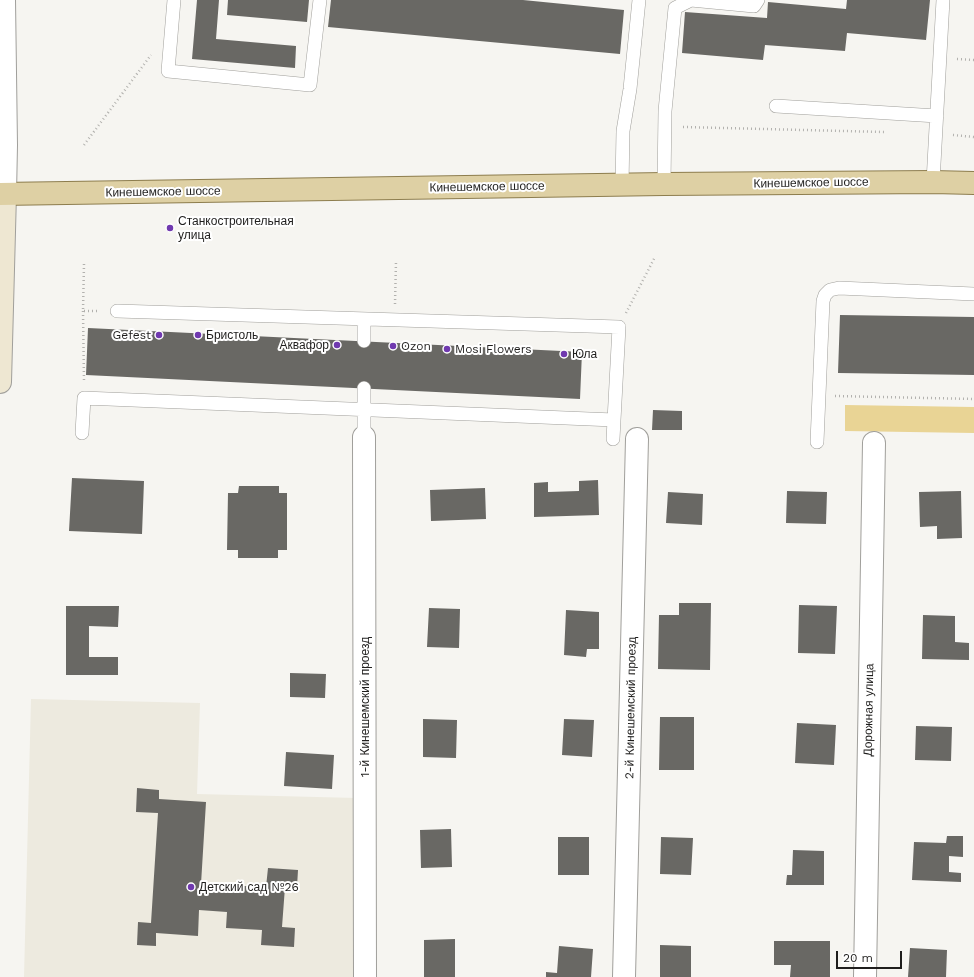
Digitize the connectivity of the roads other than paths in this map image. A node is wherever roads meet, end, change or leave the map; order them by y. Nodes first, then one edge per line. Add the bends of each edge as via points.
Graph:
1 (4, 0) edge
2 (174, 0) edge
3 (320, 0) edge
4 (639, 0) edge
5 (758, 0) edge
6 (943, 0) edge
7 (776, 106) dead end
8 (937, 116) junction
9 (933, 182) junction
10 (974, 183) edge
11 (664, 184) junction
12 (622, 185) junction
13 (2, 194) edge
14 (974, 294) edge
15 (117, 311) road end
16 (364, 319) junction
17 (364, 342) dead end
18 (0, 382) edge
19 (364, 388) dead end
20 (364, 410) junction
21 (614, 420) junction
22 (82, 434) dead end
23 (364, 437) joint
24 (613, 439) dead end
25 (637, 439) dead end
26 (817, 442) dead end
27 (874, 443) dead end
28 (365, 977) edge
29 (624, 977) edge
30 (865, 977) edge

1 - 13 street via 6,145
2 - 3 lane via 168,71 310,85
4 - 12 lane via 623,130
5 - 11 lane via 754,6 691,0 675,8 665,111
6 - 8 lane
7 - 8 lane
8 - 9 lane
9 - 10 main road, Кинешемское шоссе
9 - 11 main road, Кинешемское шоссе
11 - 12 main road, Кинешемское шоссе
12 - 13 main road, Кинешемское шоссе
13 - 18 main road
14 - 26 lane via 839,288 830,290 823,301
15 - 16 lane
16 - 17 lane
16 - 21 lane via 619,327
19 - 20 lane
20 - 21 lane
20 - 22 lane via 84,398
20 - 23 lane
21 - 24 lane
23 - 28 street, 1-й Кинешемский проезд
25 - 29 street, 2-й Кинешемский проезд
27 - 30 street, Дорожная улица

